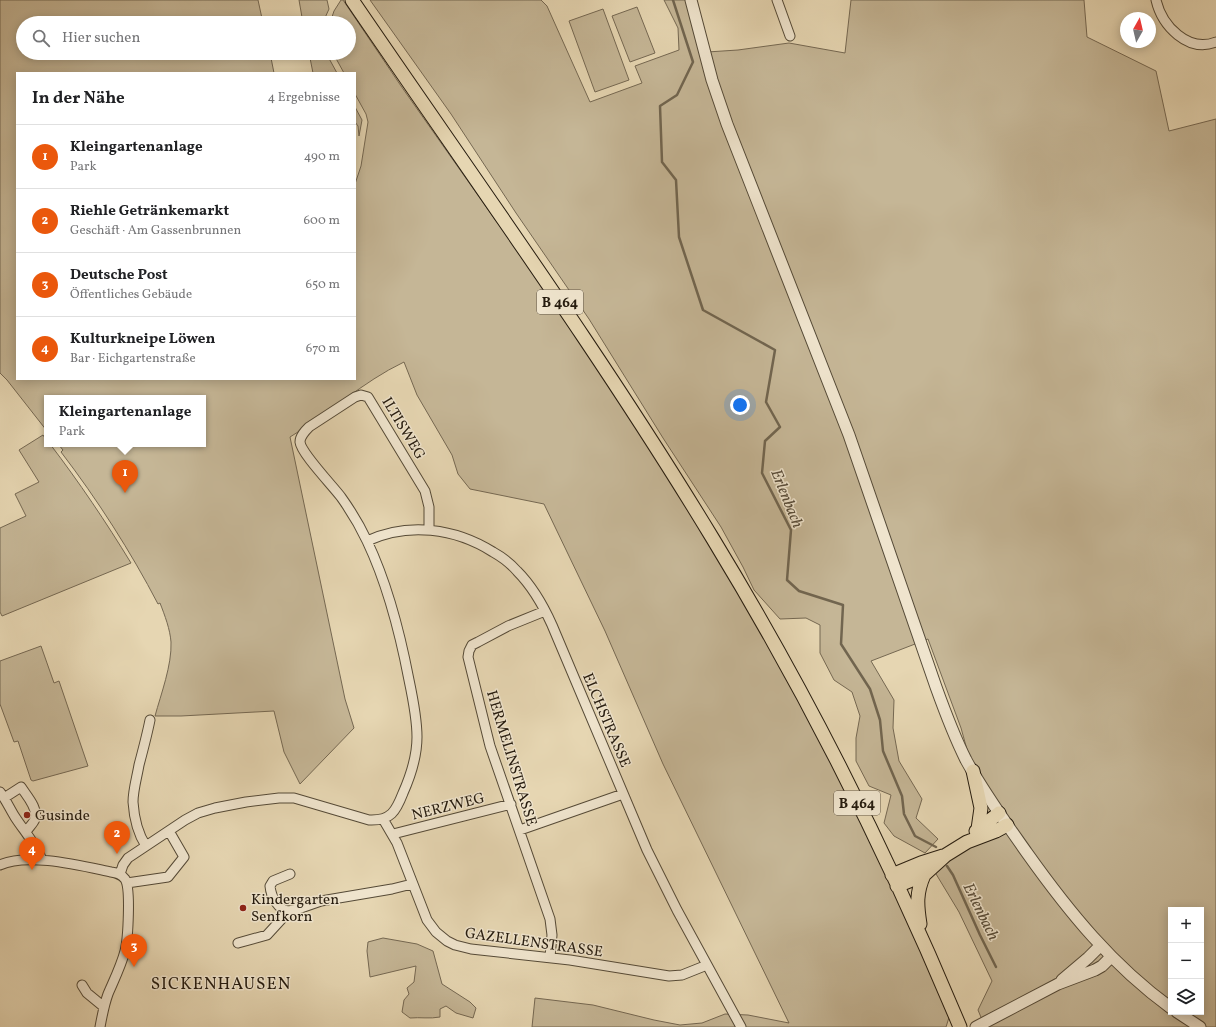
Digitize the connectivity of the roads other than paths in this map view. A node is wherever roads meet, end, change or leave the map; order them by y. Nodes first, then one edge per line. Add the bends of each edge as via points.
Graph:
1 (352, 0) edge
2 (691, 0) edge
3 (777, 0) edge
4 (1156, 0) edge
5 (790, 36) dead end
6 (1216, 42) edge
7 (429, 530) junction
8 (367, 541) junction
9 (546, 611) junction
10 (150, 720) dead end
11 (973, 771) junction
12 (623, 794) junction
13 (2, 795) edge
14 (510, 804) junction
15 (999, 813) junction
16 (383, 819) junction
17 (1007, 825) junction
18 (978, 829) junction
19 (520, 830) junction
20 (169, 831) junction
21 (26, 832) junction
22 (393, 834) junction
23 (967, 842) junction
24 (146, 846) junction
25 (42, 860) junction
26 (2, 862) edge
27 (923, 869) junction
28 (120, 874) junction
29 (290, 874) dead end
30 (895, 881) junction
31 (127, 883) junction
32 (412, 884) junction
33 (289, 911) junction
34 (238, 943) dead end
35 (924, 944) junction
36 (1100, 946) junction
37 (550, 957) junction
38 (1111, 957) junction
39 (707, 965) junction
40 (1058, 984) junction
41 (82, 985) dead end
42 (1168, 1006) edge
43 (104, 1007) junction
44 (1182, 1015) edge
45 (100, 1027) edge
46 (741, 1027) edge
47 (960, 1027) edge
48 (976, 1027) edge
49 (1200, 1027) edge

1 - 30 main road, B 464 via 573,320 690,501 806,703
2 - 11 street via 712,80 727,124 849,436 942,705
3 - 5 street
4 - 6 street via 1167,24 1182,38 1188,42 1205,45
7 - 8 street, ELCHSTRASSE via 401,531
7 - 8 street, ILTISWEG via 429,507 425,491 368,397 361,395 309,427 300,438 300,443 304,452 342,497
7 - 9 street, ELCHSTRASSE via 472,540 505,560 527,582
8 - 16 street via 399,632 417,732 416,753 407,784 395,810
9 - 12 street, ELCHSTRASSE
9 - 14 street, HERMELINSTRASSE via 508,626 478,642 469,651 468,657 490,746
10 - 24 street via 133,800 138,828
11 - 15 street
11 - 18 main road via 981,808
12 - 19 street
12 - 39 street, ELCHSTRASSE via 649,856
13 - 21 street
13 - 21 street via 21,787 33,806 36,817
14 - 19 street, HERMELINSTRASSE
14 - 22 street, NERZWEG
15 - 17 street
15 - 18 main road
16 - 20 street via 369,820 294,798 279,798 204,810
16 - 22 street, GAZELLENSTRASSE
17 - 23 main road
17 - 36 street via 1062,901
18 - 23 main road
19 - 37 street, HERMELINSTRASSE via 550,919
20 - 24 street
20 - 31 street via 184,857 171,875
21 - 25 street
22 - 32 street, GAZELLENSTRASSE
23 - 27 main road
24 - 28 street via 128,858
25 - 26 street
25 - 28 street
27 - 30 main road
27 - 35 main road via 917,897
28 - 31 street
29 - 33 street via 273,881 270,886 277,904
30 - 35 main road, B 464
31 - 43 street via 126,944
32 - 33 street via 321,901
32 - 37 street, GAZELLENSTRASSE via 427,920 447,941 467,948
33 - 34 street via 267,935
35 - 47 main road, B 464
36 - 38 street
36 - 40 street
37 - 39 street, GAZELLENSTRASSE via 669,976 682,975
38 - 40 street via 1095,970
38 - 42 street
39 - 46 street, ELCHSTRASSE
40 - 48 street
41 - 43 street via 87,993
43 - 45 street
44 - 49 street

